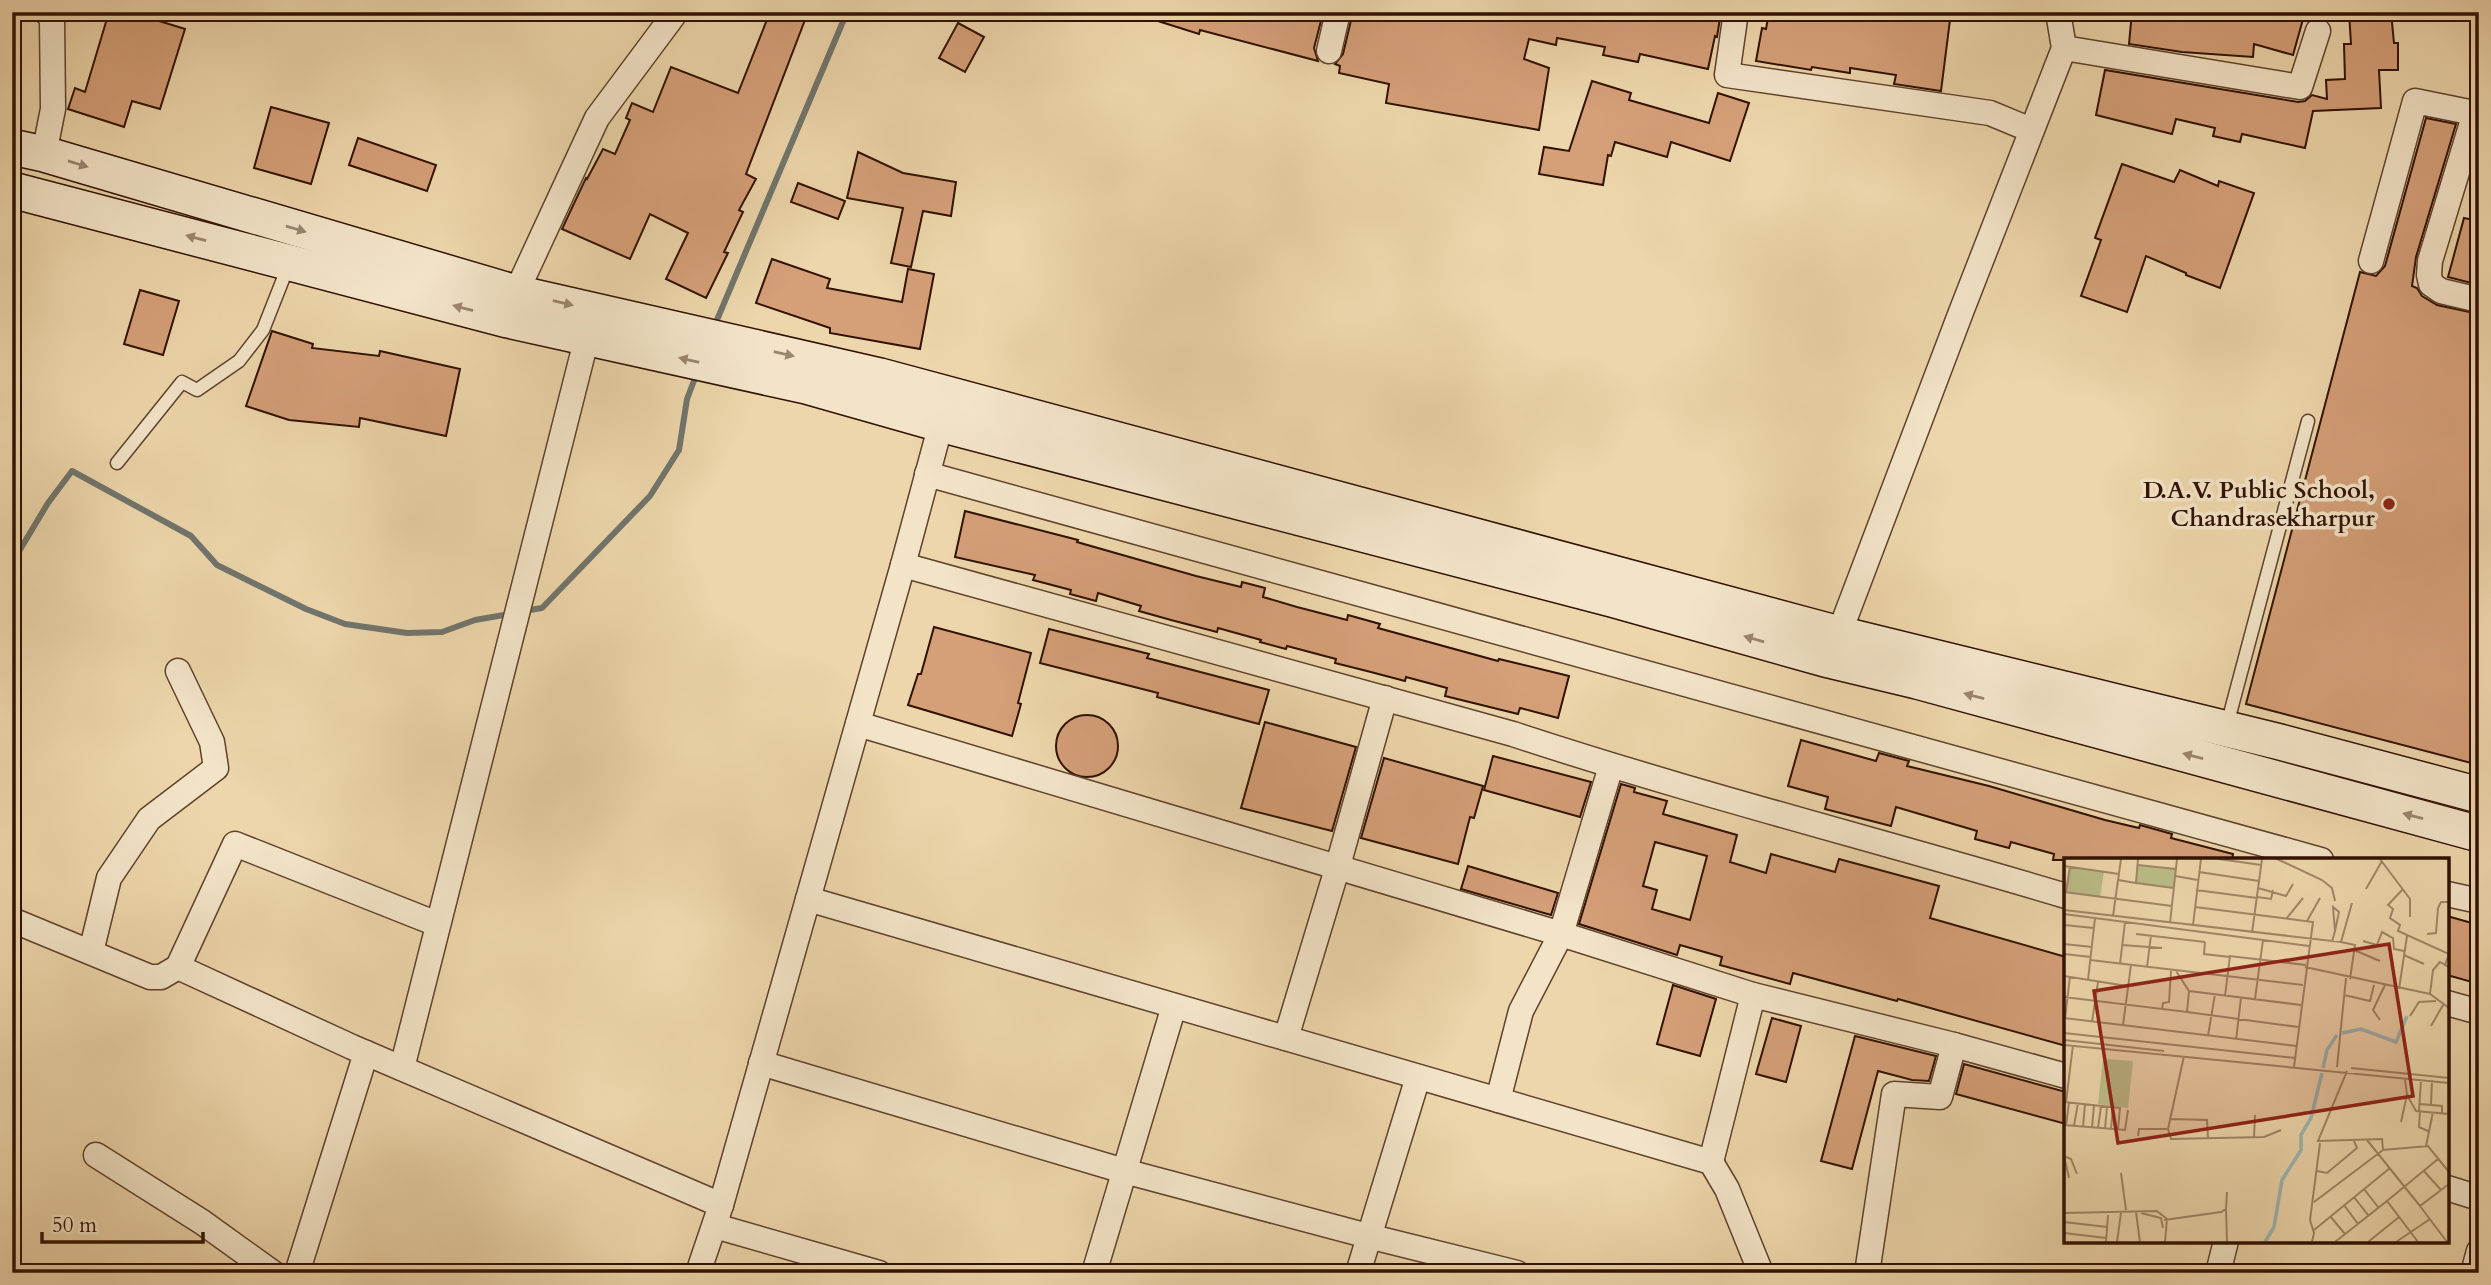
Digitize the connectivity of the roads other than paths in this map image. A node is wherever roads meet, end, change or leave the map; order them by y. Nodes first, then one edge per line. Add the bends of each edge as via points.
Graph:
1 (676, 12) edge
2 (1338, 12) edge
3 (1736, 12) edge
4 (2058, 12) edge
5 (50, 14) edge
6 (2318, 31) dead end
7 (2064, 48) junction
8 (1329, 51) dead end
9 (2477, 113) edge
10 (2031, 130) junction
11 (28, 150) edge
12 (12, 190) edge
13 (2371, 261) dead end
14 (290, 263) junction
15 (516, 293) junction
16 (2479, 300) edge
17 (587, 337) junction
18 (944, 409) junction
19 (2308, 421) dead end
20 (117, 463) dead end
21 (927, 474) junction
22 (903, 565) junction
23 (1839, 634) junction
24 (178, 671) dead end
25 (1385, 698) junction
26 (2228, 723) junction
27 (858, 724) junction
28 (2374, 753) dead end
29 (1611, 766) junction
30 (2479, 795) edge
31 (2479, 834) edge
32 (2314, 858) edge
33 (1337, 869) junction
34 (2449, 894) edge
35 (2064, 895) edge
36 (808, 899) junction
37 (2479, 901) edge
38 (12, 920) edge
39 (437, 924) junction
40 (1561, 934) junction
41 (91, 952) junction
42 (178, 967) junction
43 (1753, 995) junction
44 (2449, 1004) edge
45 (1174, 1006) junction
46 (2479, 1012) edge
47 (1286, 1038) junction
48 (1954, 1045) junction
49 (366, 1053) junction
50 (761, 1063) junction
51 (402, 1068) junction
52 (2064, 1075) edge
53 (1418, 1077) junction
54 (1498, 1100) junction
55 (96, 1156) dead end
56 (1711, 1162) junction
57 (1124, 1171) junction
58 (2449, 1189) edge
59 (2479, 1198) edge
60 (718, 1216) junction
61 (1368, 1236) junction
62 (2226, 1243) edge
63 (2479, 1251) edge
64 (273, 1273) edge
65 (297, 1273) edge
66 (698, 1273) edge
67 (879, 1273) edge
68 (1094, 1273) edge
69 (1358, 1273) edge
70 (1517, 1273) edge
71 (1761, 1273) edge
72 (1867, 1273) edge
73 (2218, 1273) edge
74 (2473, 1273) edge

1 - 15 street via 597,118
2 - 8 street
3 - 10 street via 1727,75 1990,113
4 - 7 street
5 - 11 street via 53,109
6 - 7 street via 2300,87
7 - 10 street
9 - 13 street via 2415,102
9 - 16 street via 2429,275 2431,284 2441,291
10 - 23 street
11 -> 15 street
14 -> 12 street
17 -> 14 street
14 - 20 lane via 264,330 239,361 197,390 182,382
15 -> 18 street via 880,376
18 -> 17 street via 806,386
17 - 39 street
18 - 21 street
18 - 23 street
31 -> 18 street via 1586,593
19 - 26 lane
21 - 22 street
21 - 32 street
22 - 25 street
22 - 27 street
23 - 26 street
24 - 41 street via 212,742 216,768 149,819 109,878
25 - 29 street
25 - 33 street
26 - 28 lane
26 - 30 street
27 - 33 street
27 - 36 street
29 - 35 street
29 - 40 street
33 - 40 street
33 - 47 street
34 - 37 street
36 - 45 street
36 - 50 street
38 - 41 street
39 - 42 street via 235,844
39 - 51 street
40 - 43 street
40 - 54 street via 1521,1011
41 - 42 street via 150,978
42 - 49 street
43 - 48 street
43 - 56 street
44 - 46 street
45 - 47 street
45 - 57 street
47 - 53 street
48 - 52 street
48 - 72 street via 1940,1097 1894,1094
49 - 51 street
49 - 65 street
50 - 57 street
50 - 60 street
51 - 60 street
53 - 54 street
53 - 61 street
54 - 56 street
55 - 64 street
56 - 71 street
57 - 61 street
57 - 68 street
58 - 59 street
60 - 66 street
60 - 67 street
61 - 69 street
61 - 70 street
62 - 73 street
63 - 74 street

